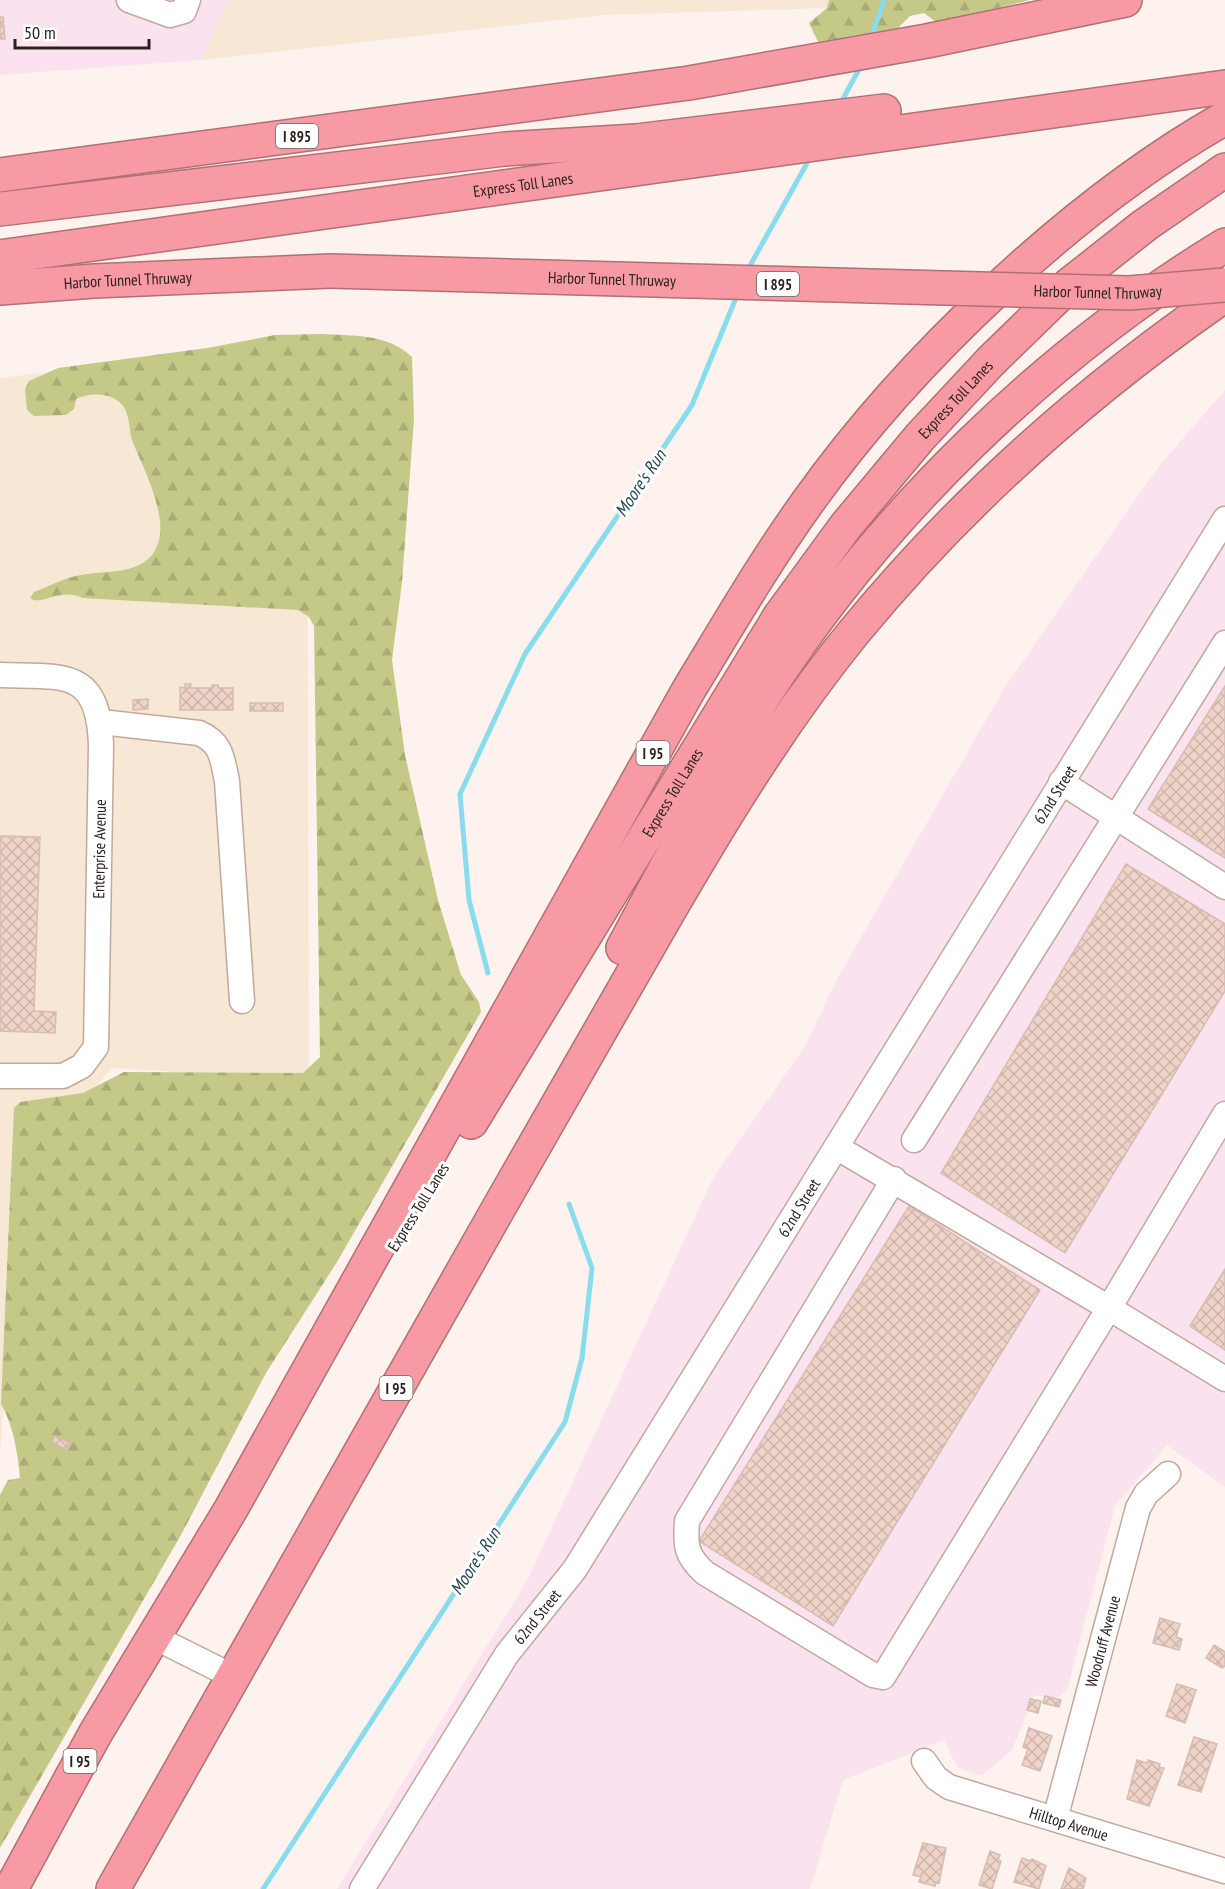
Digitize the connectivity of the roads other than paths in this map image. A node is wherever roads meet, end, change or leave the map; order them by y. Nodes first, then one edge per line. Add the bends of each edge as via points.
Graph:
1 (129, 0) edge
2 (188, 0) edge
3 (1125, 0) edge
4 (1225, 67) edge
5 (1225, 87) edge
6 (1225, 118) edge
7 (636, 141) junction
8 (1225, 170) edge
9 (0, 175) edge
10 (0, 209) edge
11 (0, 234) edge
12 (1225, 245) edge
13 (0, 256) edge
14 (1225, 285) edge
15 (0, 288) edge
16 (1225, 295) edge
17 (1225, 519) edge
18 (1225, 643) edge
19 (0, 675) edge
20 (101, 722) junction
21 (1061, 782) junction
22 (1115, 815) junction
23 (1225, 887) edge
24 (242, 1001) dead end
25 (0, 1076) edge
26 (561, 1099) junction
27 (1225, 1114) edge
28 (914, 1140) dead end
29 (836, 1147) junction
30 (894, 1179) junction
31 (1109, 1308) junction
32 (1225, 1379) edge
33 (1168, 1474) dead end
34 (231, 1509) junction
35 (154, 1636) junction
36 (232, 1676) junction
37 (924, 1761) dead end
38 (1055, 1819) junction
39 (1225, 1871) edge
40 (11, 1889) edge
41 (113, 1889) edge
42 (362, 1889) edge

1 - 2 street via 170,15 184,11
3 - 9 highway, I 895 via 927,41 689,83
4 - 7 highway, Express Toll Lanes / I 895
5 - 13 highway, Express Toll Lanes
6 - 34 highway, I 95 via 1113,192 1037,255 957,330 884,407 808,502 688,691
7 - 10 highway, Express Toll Lanes / I 895 via 505,149
7 - 11 highway via 507,165
8 - 34 highway, Express Toll Lanes via 1145,225 1069,285 920,437 845,527 780,616
12 - 26 highway, Express Toll Lanes via 1111,323 1000,416 907,510 844,585 767,692 702,801 617,959
14 - 15 highway, Harbor Tunnel Thruway / I 895, bridge via 1129,293 330,271
16 - 26 highway, I 95 via 1054,426 938,538 852,635 740,792
17 - 21 street, 62nd Street
18 - 22 street
19 - 20 street, Enterprise Avenue via 54,676 75,682 95,701
20 - 24 street via 199,733 212,738 218,748 227,781
20 - 25 street, Enterprise Avenue via 96,1047 82,1066 63,1076
21 - 22 street
21 - 29 street, 62nd Street
22 - 23 street
22 - 28 street
26 - 36 highway, I 95
27 - 31 street
29 - 30 street
29 - 42 street, 62nd Street via 575,1569 507,1654
30 - 31 street
30 - 31 street via 756,1404 687,1521 686,1529 690,1559 705,1573 873,1675 883,1677 888,1672
31 - 32 street
33 - 38 street, Woodruff Avenue via 1146,1494 1138,1508
34 - 35 highway, I 95
35 - 36 street
35 - 40 highway, I 95 via 95,1734
36 - 41 highway, I 95
37 - 38 street, Hilltop Avenue via 936,1778 949,1787
38 - 39 street, Hilltop Avenue

